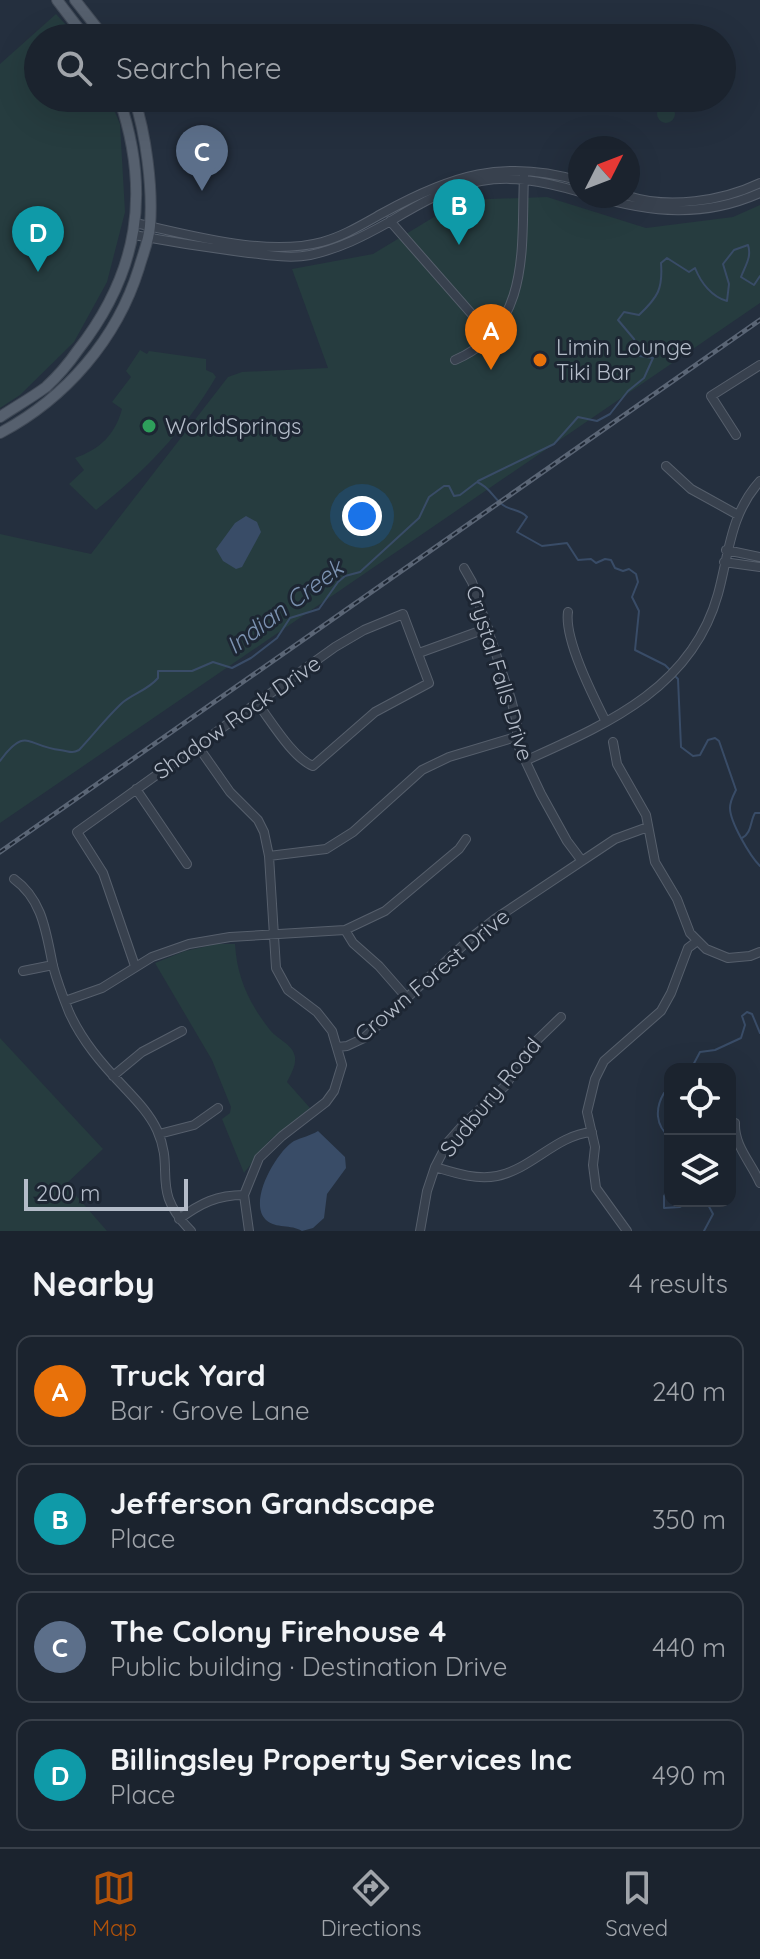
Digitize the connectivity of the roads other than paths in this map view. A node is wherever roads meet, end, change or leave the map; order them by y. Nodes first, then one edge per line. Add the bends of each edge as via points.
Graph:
1 (57, 0) edge
2 (75, 0) edge
3 (75, 24) edge
4 (94, 24) edge
5 (122, 112) edge
6 (137, 112) edge
7 (524, 174) junction
8 (568, 177) edge
9 (760, 183) edge
10 (568, 188) edge
11 (760, 193) edge
12 (640, 199) edge
13 (664, 206) junction
14 (640, 207) edge
15 (390, 221) junction
16 (135, 229) junction
17 (149, 232) junction
18 (491, 336) junction
19 (455, 360) dead end
20 (760, 365) edge
21 (0, 417) edge
22 (0, 433) edge
23 (736, 435) dead end
24 (666, 466) dead end
25 (760, 481) edge
26 (738, 515) junction
27 (726, 550) junction
28 (760, 557) edge
29 (724, 562) junction
30 (760, 567) edge
31 (464, 568) dead end
32 (568, 612) dead end
33 (488, 628) junction
34 (419, 653) junction
35 (258, 704) junction
36 (606, 722) junction
37 (516, 737) junction
38 (613, 742) dead end
39 (197, 745) junction
40 (527, 760) junction
41 (136, 789) junction
42 (648, 827) junction
43 (466, 839) dead end
44 (269, 856) junction
45 (582, 861) junction
46 (187, 864) dead end
47 (14, 879) dead end
48 (345, 930) junction
49 (273, 935) junction
50 (696, 942) junction
51 (760, 952) edge
52 (53, 965) junction
53 (135, 966) junction
54 (23, 971) dead end
55 (407, 998) junction
56 (65, 1001) junction
57 (561, 1017) dead end
58 (182, 1031) dead end
59 (338, 1047) junction
60 (113, 1076) junction
61 (218, 1108) dead end
62 (592, 1132) junction
63 (159, 1134) junction
64 (736, 1135) edge
65 (435, 1167) junction
66 (760, 1183) edge
67 (244, 1195) junction
68 (179, 1219) junction
69 (191, 1231) edge
70 (248, 1231) edge
71 (420, 1231) edge
72 (627, 1231) edge

1 - 3 main road
2 - 4 main road
5 - 16 main road via 134,158
6 - 17 main road via 147,165
7 - 8 street
7 - 10 street
7 - 15 street via 457,186
7 - 17 street via 469,174 353,230 297,246
7 - 18 street via 516,292
9 - 13 street via 741,192
11 - 13 street via 725,206 682,212
12 - 13 street
13 - 14 street
15 - 17 street via 368,235 308,255 228,250
15 - 18 street
16 - 17 street
16 - 21 main road via 130,257 90,336 45,387
17 - 22 main road via 118,319 81,371
18 - 19 street
20 - 23 street via 711,396
24 - 26 street via 691,489
25 - 26 street
26 - 27 street
27 - 28 street
27 - 29 street
29 - 30 street
29 - 36 street via 712,614 692,648 659,687
31 - 33 street, Crystal Falls Drive
32 - 36 street via 574,646
33 - 34 street
33 - 37 street, Crystal Falls Drive via 515,714
34 - 35 street, Shadow Rock Drive via 403,614 351,637
34 - 35 street via 429,683 384,706 309,766
35 - 39 street, Shadow Rock Drive
36 - 40 street
37 - 40 street, Crystal Falls Drive
37 - 44 street via 422,770 334,846
38 - 42 street via 617,764
39 - 41 street, Shadow Rock Drive
39 - 44 street via 230,792 258,820
40 - 45 street, Crystal Falls Drive via 547,806
41 - 46 street
41 - 53 street, Shadow Rock Drive via 77,832 103,873
42 - 45 street, Crown Forest Drive via 615,839
42 - 50 street via 653,856
43 - 48 street via 392,905
44 - 49 street
45 - 55 street, Crown Forest Drive via 483,928
47 - 52 street via 29,892 44,920
48 - 49 street
48 - 55 street
49 - 53 street via 189,944
49 - 59 street via 282,981 326,1022
50 - 51 street via 728,958
50 - 62 street via 688,948 661,1011 604,1061 587,1112
52 - 54 street
52 - 56 street
53 - 56 street via 102,988
55 - 59 street, Crown Forest Drive via 364,1038
56 - 60 street via 82,1037
57 - 65 street, Sudbury Road via 530,1047 505,1086 455,1133
58 - 60 street via 142,1052
59 - 67 street via 342,1065 331,1096 259,1158
60 - 63 street via 150,1116
61 - 63 street via 194,1125
62 - 65 street via 577,1133 497,1176 467,1176
62 - 72 street via 596,1188
63 - 68 street via 163,1184
64 - 66 street
65 - 71 street, Sudbury Road
67 - 68 street via 215,1197
67 - 70 street
68 - 69 street

